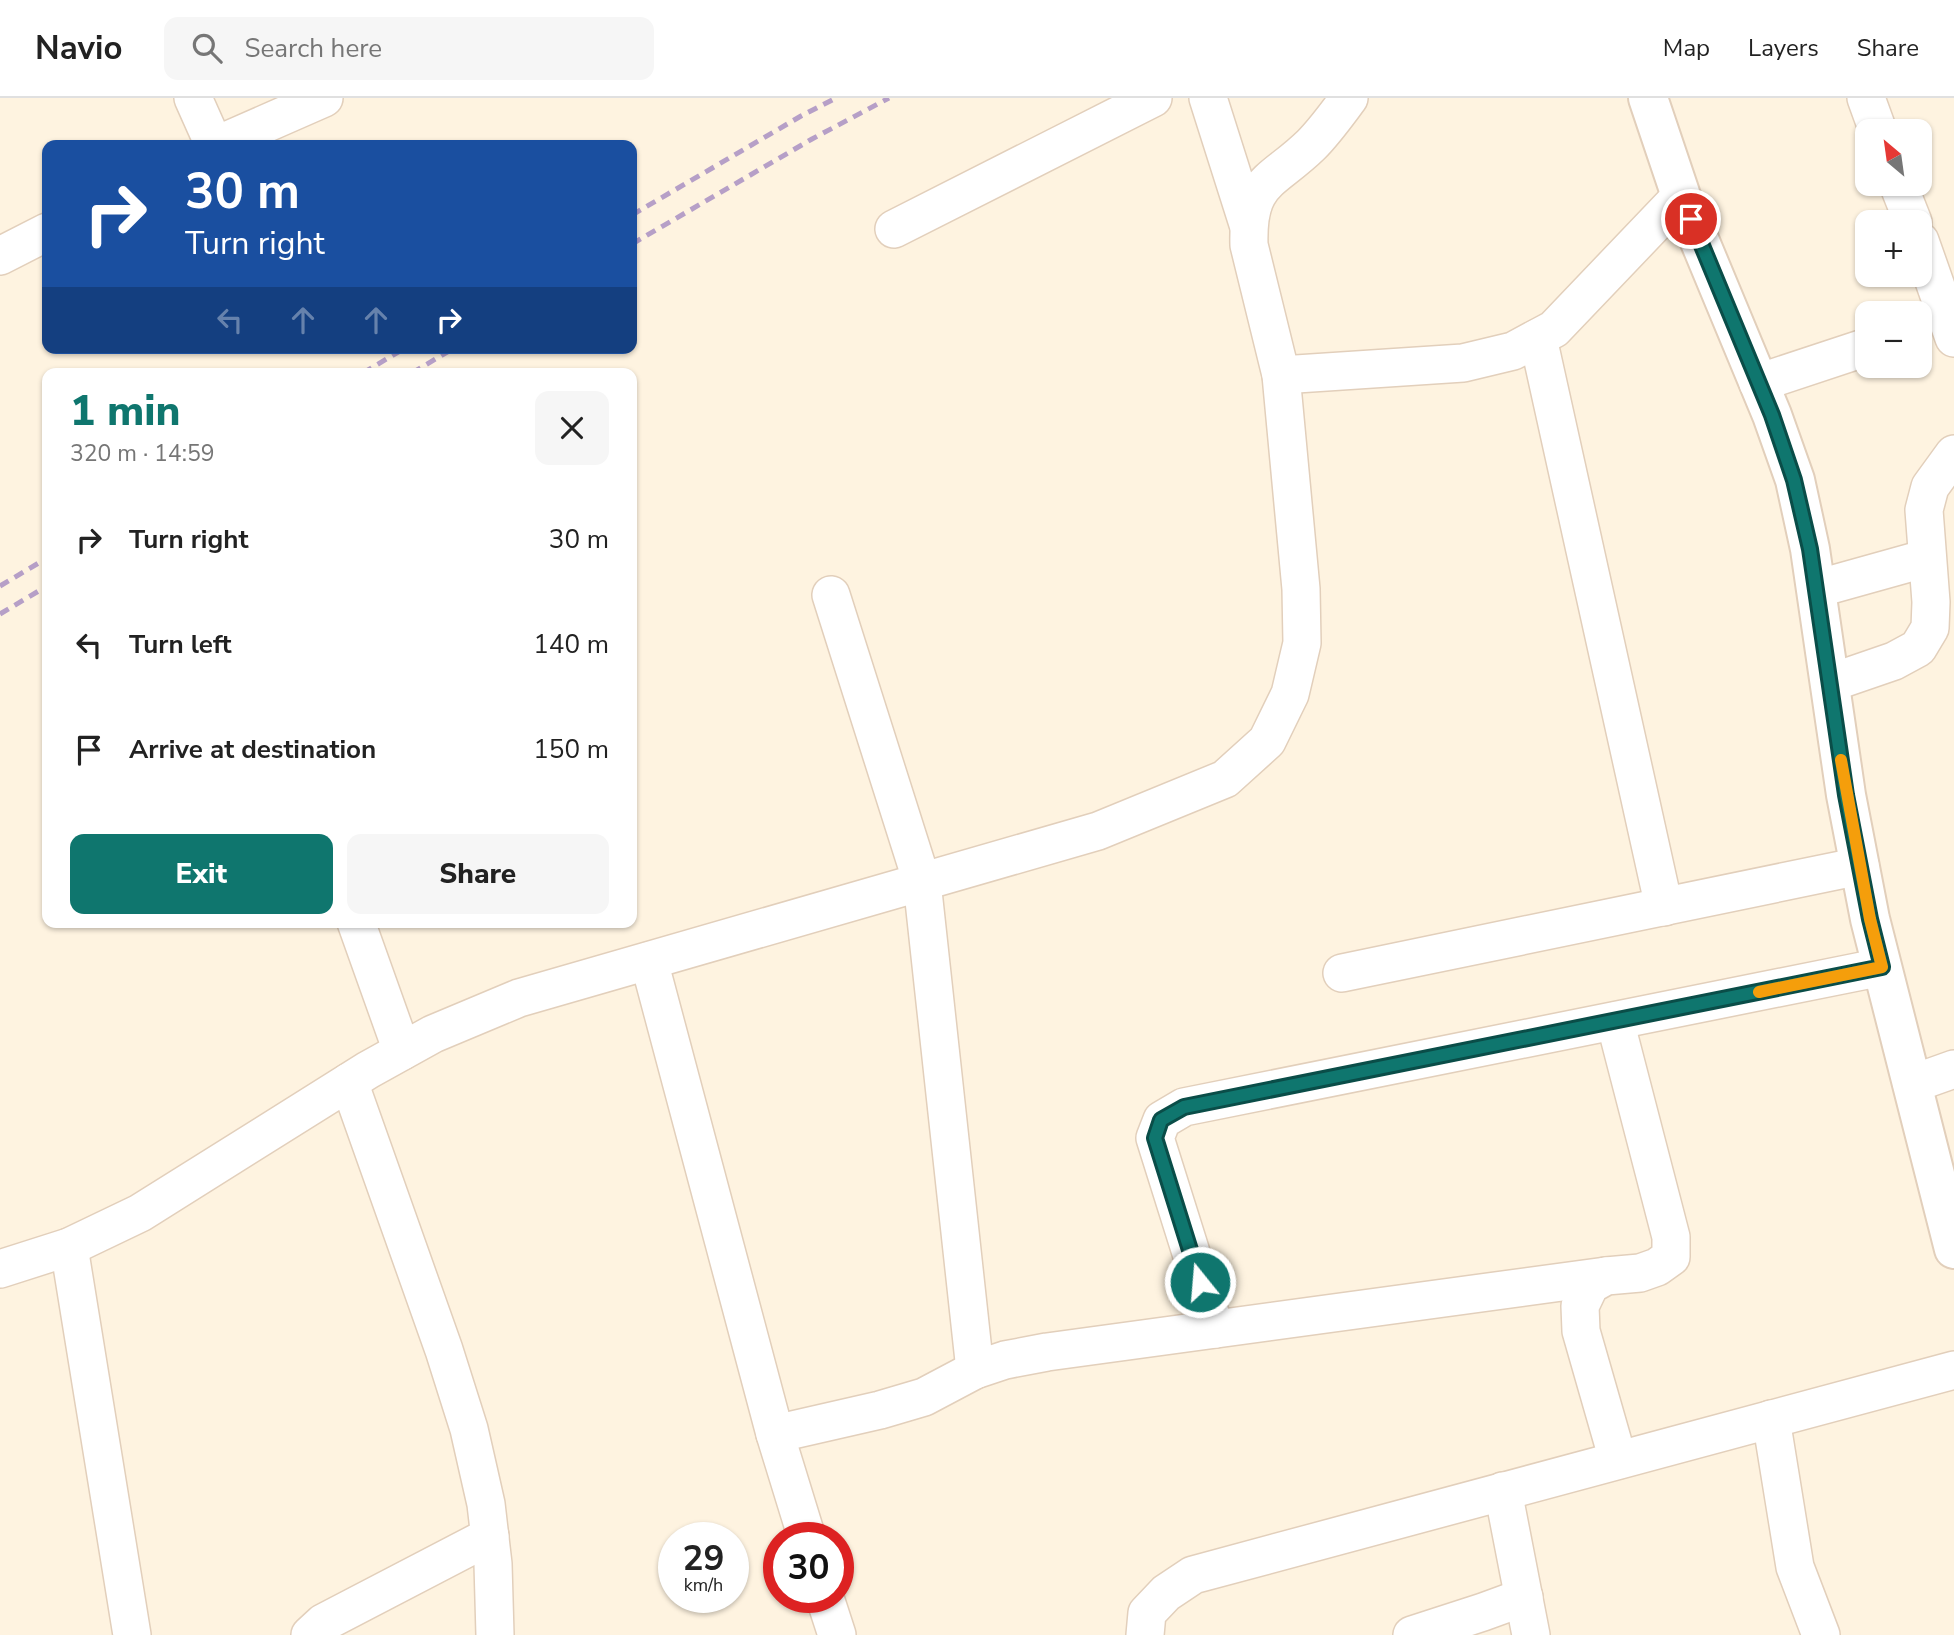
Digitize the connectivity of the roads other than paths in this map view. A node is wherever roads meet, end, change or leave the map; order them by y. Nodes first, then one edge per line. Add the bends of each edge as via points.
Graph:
1 (193, 98) edge
2 (324, 98) edge
3 (1153, 98) edge
4 (1208, 98) edge
5 (1349, 98) edge
6 (1648, 98) edge
7 (1866, 98) edge
8 (1874, 119) edge
9 (213, 140) edge
10 (227, 140) edge
11 (1681, 196) junction
12 (1248, 224) junction
13 (894, 229) dead end
14 (42, 235) edge
15 (0, 256) edge
16 (1931, 287) edge
17 (1941, 329) edge
18 (1538, 338) junction
19 (1855, 351) edge
20 (1281, 375) junction
21 (1758, 383) junction
22 (1954, 454) edge
23 (1927, 558) junction
24 (1816, 589) junction
25 (831, 595) dead end
26 (1954, 637) edge
27 (1918, 648) junction
28 (1830, 683) junction
29 (1860, 866) junction
30 (922, 883) junction
31 (1664, 907) junction
32 (358, 928) edge
33 (649, 961) junction
34 (1882, 967) junction
35 (1342, 973) dead end
36 (1615, 1021) junction
37 (402, 1051) junction
38 (1954, 1069) edge
39 (349, 1082) junction
40 (1912, 1083) junction
41 (69, 1248) junction
42 (1954, 1249) edge
43 (0, 1269) edge
44 (1606, 1276) junction
45 (1215, 1329) junction
46 (975, 1370) junction
47 (1954, 1370) edge
48 (1771, 1419) junction
49 (775, 1434) junction
50 (1618, 1460) junction
51 (1503, 1491) junction
52 (802, 1522) edge
53 (490, 1536) junction
54 (1524, 1597) junction
55 (830, 1613) edge
56 (132, 1635) edge
57 (310, 1635) edge
58 (495, 1635) edge
59 (837, 1635) edge
60 (1145, 1635) edge
61 (1412, 1635) edge
62 (1531, 1635) edge
63 (1821, 1635) edge

1 - 9 street
2 - 10 street
3 - 13 street
4 - 12 street
5 - 12 street via 1310,146 1262,187
6 - 11 street
7 - 8 street
11 - 18 street via 1554,329
11 - 21 street
12 - 20 street via 1249,245
14 - 15 street
16 - 17 street
18 - 20 street via 1513,351 1463,363
18 - 31 street
19 - 21 street
20 - 30 street via 1302,643 1290,694 1268,741 1225,779 1168,804 1098,831
21 - 24 street via 1794,480
22 - 23 street via 1930,487 1924,510
23 - 24 street
23 - 27 street via 1930,628
24 - 28 street
25 - 30 street
26 - 27 street
27 - 28 street
28 - 29 street
29 - 31 street
29 - 34 street
30 - 33 street
30 - 46 street
31 - 35 street
32 - 37 street
33 - 37 street via 519,998
33 - 49 street
34 - 36 street
34 - 40 street
36 - 44 street via 1671,1237 1671,1257 1640,1273
36 - 45 street via 1184,1107 1161,1120 1155,1138
37 - 39 street
38 - 40 street
39 - 41 street via 140,1213
39 - 53 street via 469,1429
40 - 42 street
41 - 43 street
41 - 56 street
44 - 45 street
44 - 50 street via 1590,1285 1580,1306 1581,1331
45 - 46 street via 1047,1352
46 - 49 street via 924,1397
47 - 48 street
48 - 50 street
48 - 63 street via 1795,1567
49 - 52 street
50 - 51 street
51 - 54 street
51 - 60 street via 1193,1575 1147,1613
53 - 57 street via 323,1623
53 - 58 street
54 - 61 street
54 - 62 street
55 - 59 street

